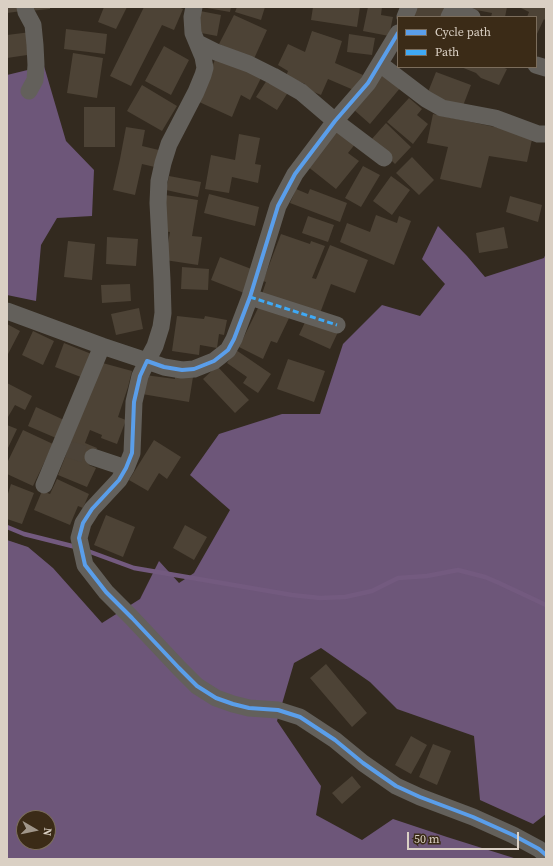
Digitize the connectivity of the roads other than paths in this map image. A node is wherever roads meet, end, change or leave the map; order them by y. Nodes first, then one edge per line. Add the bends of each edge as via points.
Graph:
1 (25, 7) edge
2 (194, 7) edge
3 (450, 16) edge
4 (470, 16) edge
5 (397, 35) edge
6 (198, 43) junction
7 (380, 64) junction
8 (28, 91) dead end
9 (335, 121) junction
10 (546, 134) edge
11 (384, 158) dead end
12 (250, 297) junction
13 (7, 311) edge
14 (337, 325) dead end
15 (102, 346) junction
16 (147, 361) junction
17 (93, 457) tunnel mouth
18 (126, 468) junction
19 (44, 485) dead end
20 (546, 855) edge

1 - 8 street via 33,25 36,65 35,80
2 - 6 street via 193,33
3 - 4 street via 455,10
5 - 7 street
6 - 9 street via 249,64 302,92
6 - 16 street via 205,68 196,92 169,144 160,180 158,203 163,313 156,346
7 - 9 street via 368,83
7 - 10 street via 442,108 495,118 538,134
9 - 11 street
9 - 12 street via 295,174 278,206
12 - 14 street
12 - 16 street via 228,350 214,361 194,369 182,370
13 - 15 street
15 - 16 street
15 - 19 street via 64,447
16 - 18 street via 140,376 134,402 132,453
17 - 18 street
18 - 20 street via 83,523 79,538 85,565 106,592 197,686 216,698 233,704 278,710 300,717 396,786 473,817 539,849

